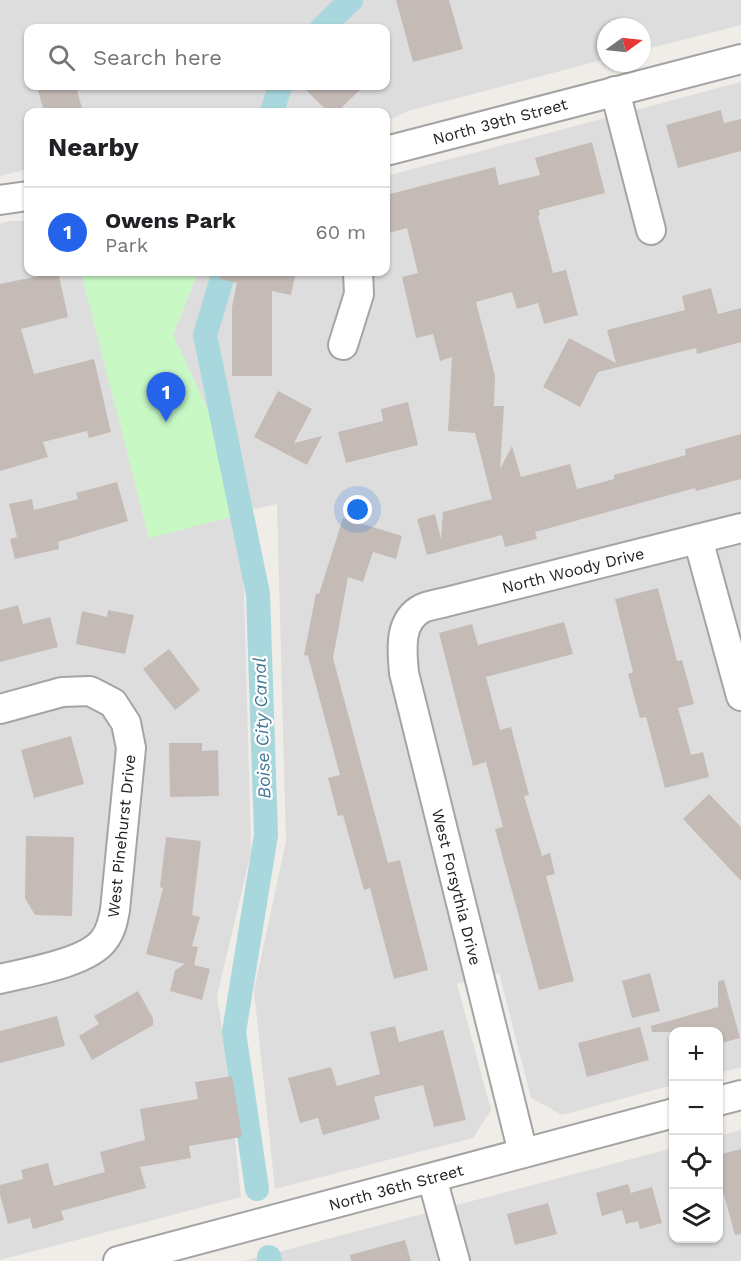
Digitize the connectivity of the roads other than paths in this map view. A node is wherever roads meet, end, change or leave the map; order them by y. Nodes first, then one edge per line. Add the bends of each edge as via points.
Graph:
1 (741, 59) edge
2 (615, 91) junction
3 (390, 150) edge
4 (24, 197) edge
5 (0, 200) edge
6 (651, 230) dead end
7 (358, 276) edge
8 (343, 345) dead end
9 (741, 528) edge
10 (698, 539) junction
11 (408, 620) joint
12 (741, 696) edge
13 (0, 709) edge
14 (0, 979) edge
15 (741, 1095) edge
16 (723, 1100) edge
17 (669, 1114) edge
18 (523, 1154) junction
19 (432, 1178) junction
20 (118, 1261) edge
21 (455, 1261) edge

1 - 2 street, North 39th Street
2 - 3 street, North 39th Street
2 - 6 street
4 - 5 street
7 - 8 street via 359,294
9 - 10 street, North Woody Drive
10 - 11 street, North Woody Drive via 446,602 422,609
10 - 12 street
11 - 18 street, West Forsythia Drive via 402,644 404,673
13 - 14 street, West Pinehurst Drive via 62,692 90,691 113,703 126,723 131,748 111,929 103,942 76,960
15 - 16 street
17 - 18 street, North 36th Street
18 - 19 street, North 36th Street
19 - 20 street, North 36th Street
19 - 21 street

